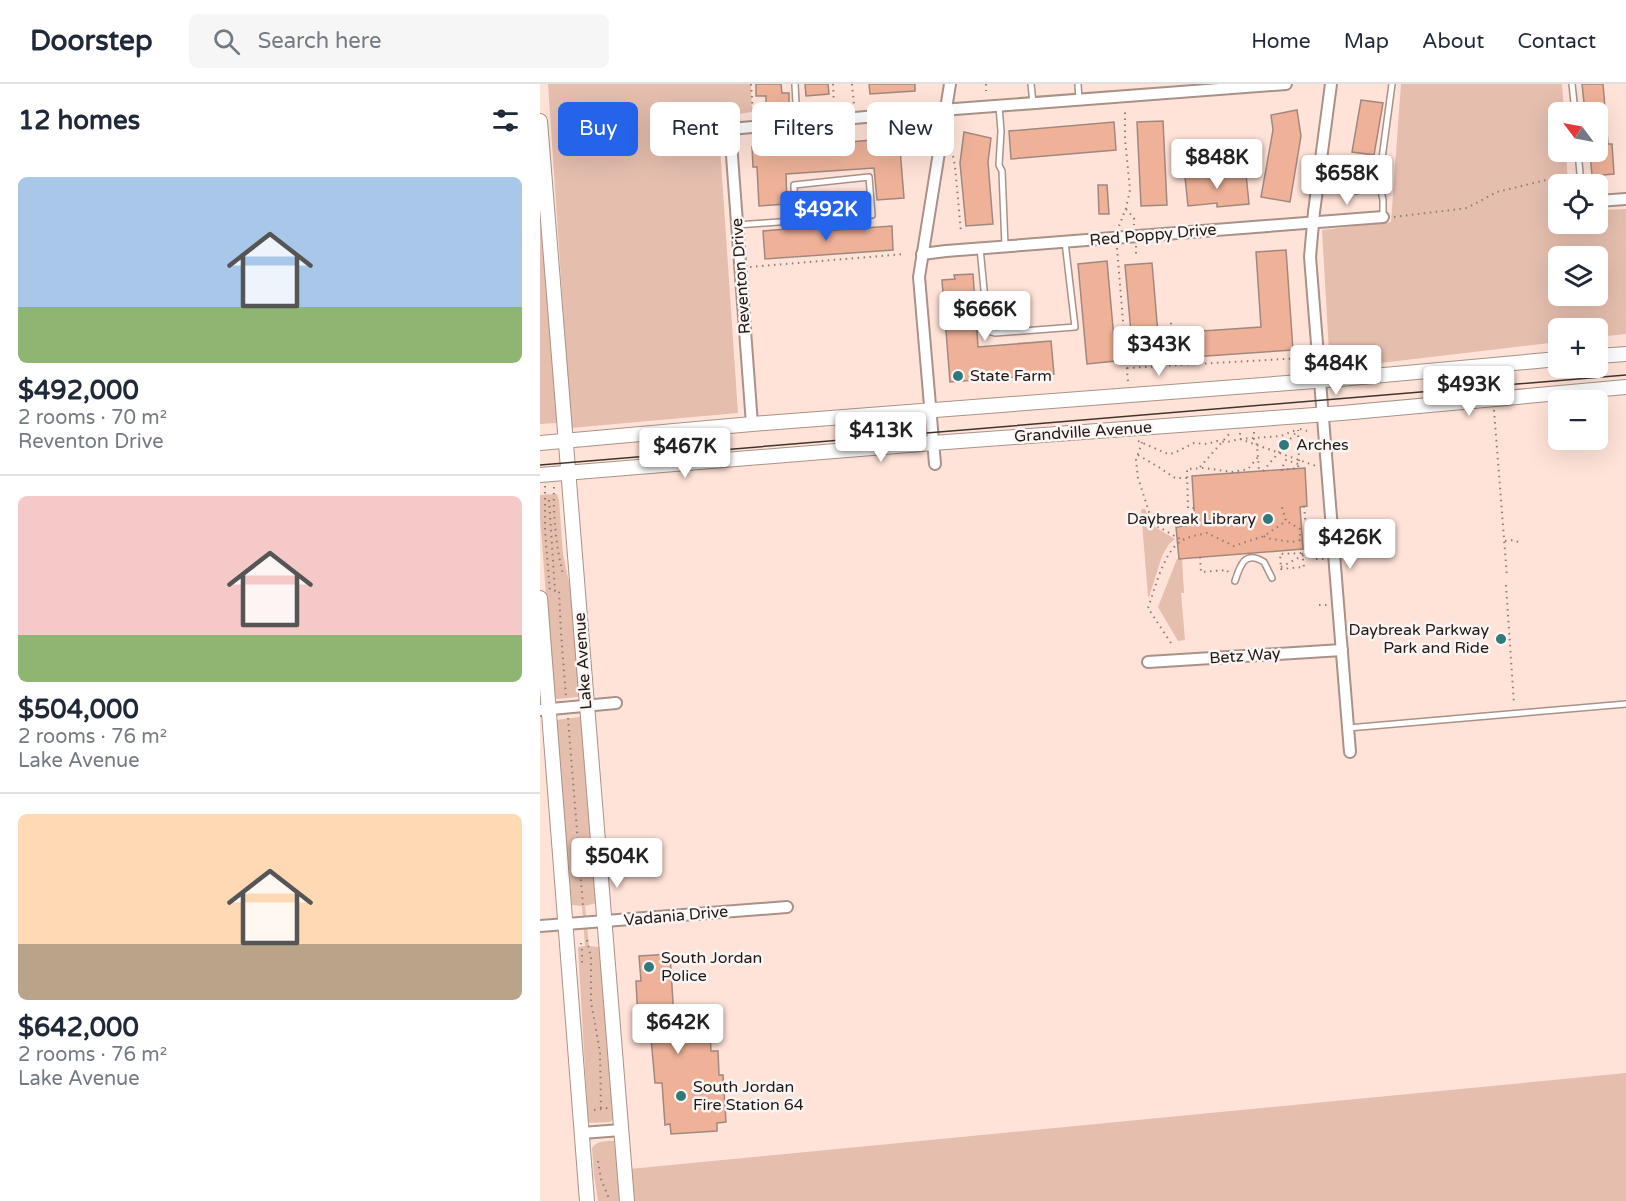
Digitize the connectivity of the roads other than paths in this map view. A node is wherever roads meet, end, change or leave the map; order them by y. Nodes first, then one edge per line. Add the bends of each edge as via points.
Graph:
1 (795, 84) edge
2 (950, 84) edge
3 (1031, 84) edge
4 (1078, 84) edge
5 (1286, 84) edge
6 (1331, 84) edge
7 (1392, 84) edge
8 (1572, 84) edge
9 (1079, 99) junction
10 (796, 102) edge
11 (947, 102) edge
12 (1574, 102) edge
13 (1032, 103) junction
14 (999, 106) junction
15 (954, 109) edge
16 (540, 121) edge
17 (752, 127) edge
18 (938, 156) edge
19 (1626, 199) edge
20 (1608, 200) edge
21 (1383, 217) joint
22 (795, 221) junction
23 (1313, 223) junction
24 (737, 225) junction
25 (1065, 242) junction
26 (1005, 246) junction
27 (980, 248) junction
28 (922, 254) junction
29 (1626, 354) edge
30 (1608, 355) edge
31 (1548, 361) edge
32 (1320, 380) junction
33 (1626, 387) edge
34 (930, 410) junction
35 (1323, 414) junction
36 (752, 424) junction
37 (565, 441) junction
38 (540, 443) edge
39 (933, 443) junction
40 (935, 464) dead end
41 (568, 472) junction
42 (540, 475) edge
43 (1272, 578) dead end
44 (1232, 581) road end
45 (540, 598) edge
46 (1342, 650) junction
47 (1148, 662) dead end
48 (616, 703) dead end
49 (1626, 704) edge
50 (586, 706) junction
51 (544, 710) edge
52 (1348, 728) junction
53 (1350, 752) dead end
54 (787, 907) dead end
55 (604, 921) junction
56 (566, 924) junction
57 (540, 926) edge
58 (621, 1130) junction
59 (582, 1133) junction
60 (587, 1201) edge
61 (627, 1201) edge

1 - 10 lane
2 - 11 street
3 - 13 lane
4 - 9 lane
5 - 9 street
6 - 23 street
7 - 21 lane via 1379,181
8 - 12 lane
9 - 13 street
13 - 14 street
14 - 15 street
14 - 26 lane
16 - 37 street, Lake Avenue
17 - 24 street, Reventon Drive via 730,129
18 - 28 street
19 - 20 street
21 - 23 street, Red Poppy Drive
22 - 22 lane via 872,215 869,177 794,185
22 - 24 lane
23 - 25 street, Red Poppy Drive
23 - 32 street via 1311,257
24 - 36 street, Reventon Drive
25 - 26 street, Red Poppy Drive
25 - 27 lane via 1075,327 995,333 988,330
26 - 27 street, Red Poppy Drive
27 - 28 street, Red Poppy Drive
28 - 34 street via 919,277
29 - 30 street
31 - 32 street, Grandville Avenue
32 - 34 street, Grandville Avenue
32 - 35 street
33 - 35 street, Grandville Avenue
34 - 36 street, Grandville Avenue
34 - 39 street
35 - 39 street, Grandville Avenue
35 - 46 street
36 - 37 street, Grandville Avenue
37 - 38 street, Grandville Avenue
37 - 41 street, Lake Avenue
39 - 40 street
39 - 41 street, Grandville Avenue
41 - 42 street, Grandville Avenue
41 - 50 street, Lake Avenue
43 - 44 lane via 1264,561 1255,557 1244,560
45 - 51 street
46 - 47 street, Betz Way
46 - 52 street
48 - 50 street
49 - 52 lane
50 - 51 street
50 - 55 street, Lake Avenue
51 - 56 street
52 - 53 street
54 - 55 street, Vadania Drive
55 - 56 street, Vadania Drive
55 - 58 street, Lake Avenue
56 - 57 street, Vadania Drive
56 - 59 street
58 - 59 street
58 - 61 street, Lake Avenue
59 - 60 street

